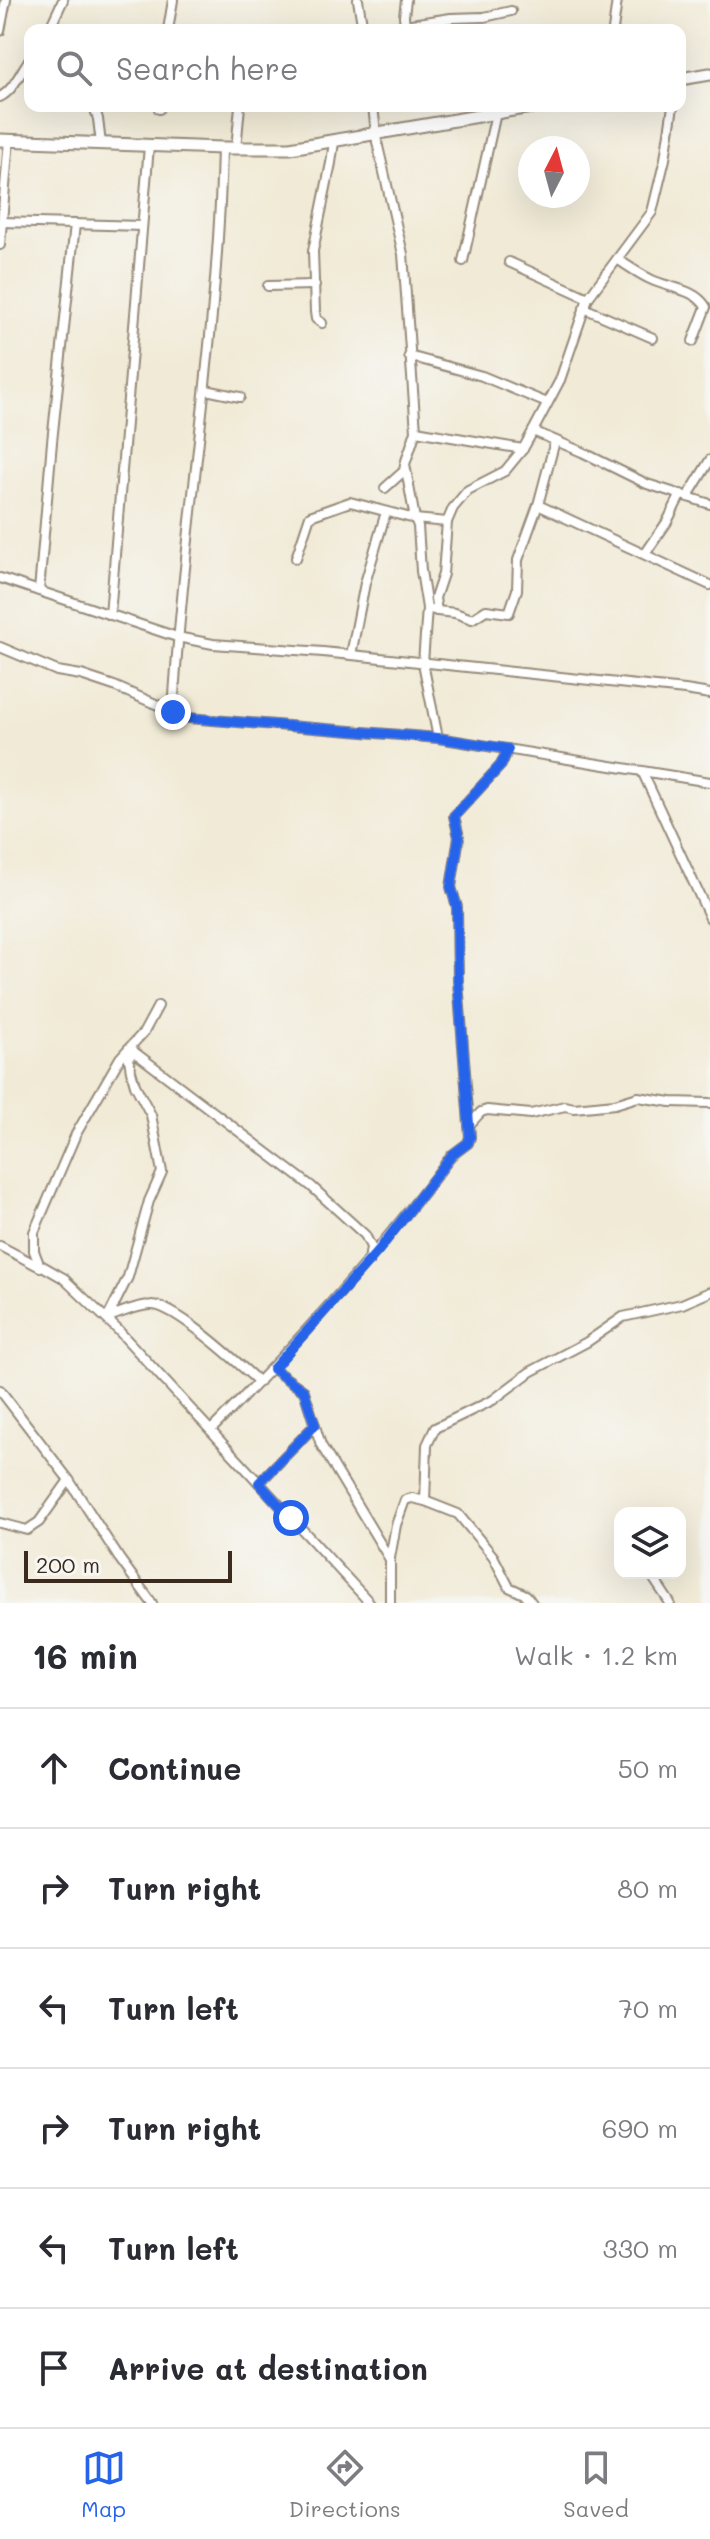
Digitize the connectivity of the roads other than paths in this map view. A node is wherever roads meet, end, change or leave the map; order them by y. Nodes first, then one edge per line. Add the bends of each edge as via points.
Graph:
1 (6, 0) edge
2 (63, 0) edge
3 (173, 0) edge
4 (358, 0) edge
5 (406, 0) edge
6 (617, 0) edge
7 (511, 11) dead end
8 (52, 24) edge
9 (169, 24) edge
10 (362, 24) edge
11 (405, 24) edge
12 (412, 24) edge
13 (614, 24) edge
14 (0, 31) edge
15 (24, 66) edge
16 (710, 74) edge
17 (686, 78) edge
18 (0, 97) edge
19 (96, 112) edge
20 (239, 112) edge
21 (374, 112) edge
22 (502, 112) edge
23 (672, 112) edge
24 (496, 113) junction
25 (376, 135) junction
26 (4, 140) edge
27 (334, 142) junction
28 (101, 144) junction
29 (149, 146) junction
30 (222, 148) junction
31 (236, 149) junction
32 (2, 222) junction
33 (75, 224) junction
34 (142, 226) junction
35 (0, 245) edge
36 (617, 259) junction
37 (463, 261) dead end
38 (509, 262) dead end
39 (315, 285) junction
40 (268, 286) dead end
41 (588, 298) junction
42 (584, 308) junction
43 (322, 323) dead end
44 (653, 338) dead end
45 (693, 341) dead end
46 (409, 356) junction
47 (206, 390) junction
48 (240, 397) dead end
49 (547, 403) junction
50 (416, 431) junction
51 (533, 431) junction
52 (555, 441) junction
53 (523, 449) junction
54 (710, 460) edge
55 (405, 464) junction
56 (385, 488) dead end
57 (684, 495) junction
58 (710, 504) edge
59 (538, 505) junction
60 (386, 512) junction
61 (415, 519) junction
62 (447, 522) junction
63 (645, 554) junction
64 (296, 558) dead end
65 (0, 578) edge
66 (710, 585) edge
67 (39, 591) junction
68 (427, 608) junction
69 (437, 611) junction
70 (110, 615) junction
71 (177, 637) junction
72 (0, 647) edge
73 (351, 655) junction
74 (423, 663) junction
75 (710, 694) edge
76 (173, 712) junction
77 (438, 738) junction
78 (508, 749) junction
79 (642, 771) junction
80 (710, 782) edge
81 (710, 918) edge
82 (158, 1006) dead end
83 (131, 1049) junction
84 (710, 1103) edge
85 (469, 1125) junction
86 (0, 1246) edge
87 (368, 1262) junction
88 (65, 1279) junction
89 (710, 1292) edge
90 (108, 1317) junction
91 (117, 1329) junction
92 (273, 1369) junction
93 (259, 1382) junction
94 (0, 1390) edge
95 (315, 1425) junction
96 (211, 1430) junction
97 (69, 1480) junction
98 (259, 1483) junction
99 (425, 1501) junction
100 (0, 1523) edge
101 (390, 1558) junction
102 (654, 1579) edge
103 (152, 1603) edge
104 (370, 1603) edge
105 (390, 1603) edge
106 (532, 1603) edge
107 (670, 1603) edge

1 - 14 street
2 - 8 street
3 - 9 street
4 - 10 street
5 - 11 street
6 - 13 street
7 - 12 street
15 - 18 street
16 - 17 street
19 - 28 street
20 - 31 street
21 - 25 street
22 - 24 street
23 - 36 street via 652,212
24 - 25 street
24 - 37 street
25 - 27 street
25 - 46 street via 403,254
26 - 28 street
26 - 32 street
27 - 31 street
27 - 39 street via 313,251
28 - 29 street
29 - 30 street
29 - 34 street
30 - 31 street
30 - 47 street
32 - 33 street
32 - 35 street
33 - 34 street
33 - 67 street
34 - 70 street
36 - 41 street
36 - 45 street via 702,301 706,307
38 - 41 street
39 - 40 street
39 - 43 street via 316,319
41 - 42 street
42 - 44 street
42 - 49 street via 570,357
46 - 49 street via 482,376
46 - 50 street
47 - 48 street
47 - 71 street
49 - 51 street
50 - 53 street
50 - 55 street
51 - 52 street
51 - 53 street
52 - 57 street via 647,484
52 - 59 street
53 - 62 street via 501,475 463,494
54 - 57 street
55 - 56 street
55 - 61 street
57 - 58 street
57 - 63 street
59 - 63 street
59 - 69 street via 518,560 517,590 509,613 486,610 472,619
60 - 61 street
60 - 64 street via 350,502 314,514 306,521
60 - 73 street
61 - 62 street
61 - 68 street
62 - 69 street
63 - 66 street
65 - 67 street
67 - 70 street
68 - 69 street
68 - 74 street
70 - 71 street
71 - 73 street
71 - 76 street
72 - 76 street
73 - 74 street
74 - 75 street
74 - 77 street
76 - 77 street via 188,718
77 - 78 street
78 - 79 street
78 - 85 street via 501,765 454,816 459,837 451,887 457,907
79 - 80 street
79 - 81 street
82 - 83 street
83 - 87 street via 322,1196 365,1235 371,1247
83 - 88 street via 120,1058 76,1134 34,1232 39,1264
83 - 90 street via 131,1071 151,1115 162,1172 128,1277
84 - 85 street via 638,1097 531,1114 487,1110
85 - 87 street via 468,1143 452,1155
86 - 88 street
87 - 92 street
88 - 91 street
89 - 99 street via 623,1317 493,1400 435,1428 427,1445
90 - 91 street
90 - 93 street via 149,1305 163,1307 208,1337
91 - 96 street
92 - 93 street
92 - 95 street via 304,1391
93 - 96 street
94 - 97 street
95 - 98 street
95 - 101 street via 328,1458
96 - 98 street
97 - 100 street via 39,1522 27,1530
97 - 103 street
98 - 104 street
99 - 101 street via 405,1500
99 - 106 street via 458,1514 493,1556 509,1587
101 - 105 street
102 - 107 street

